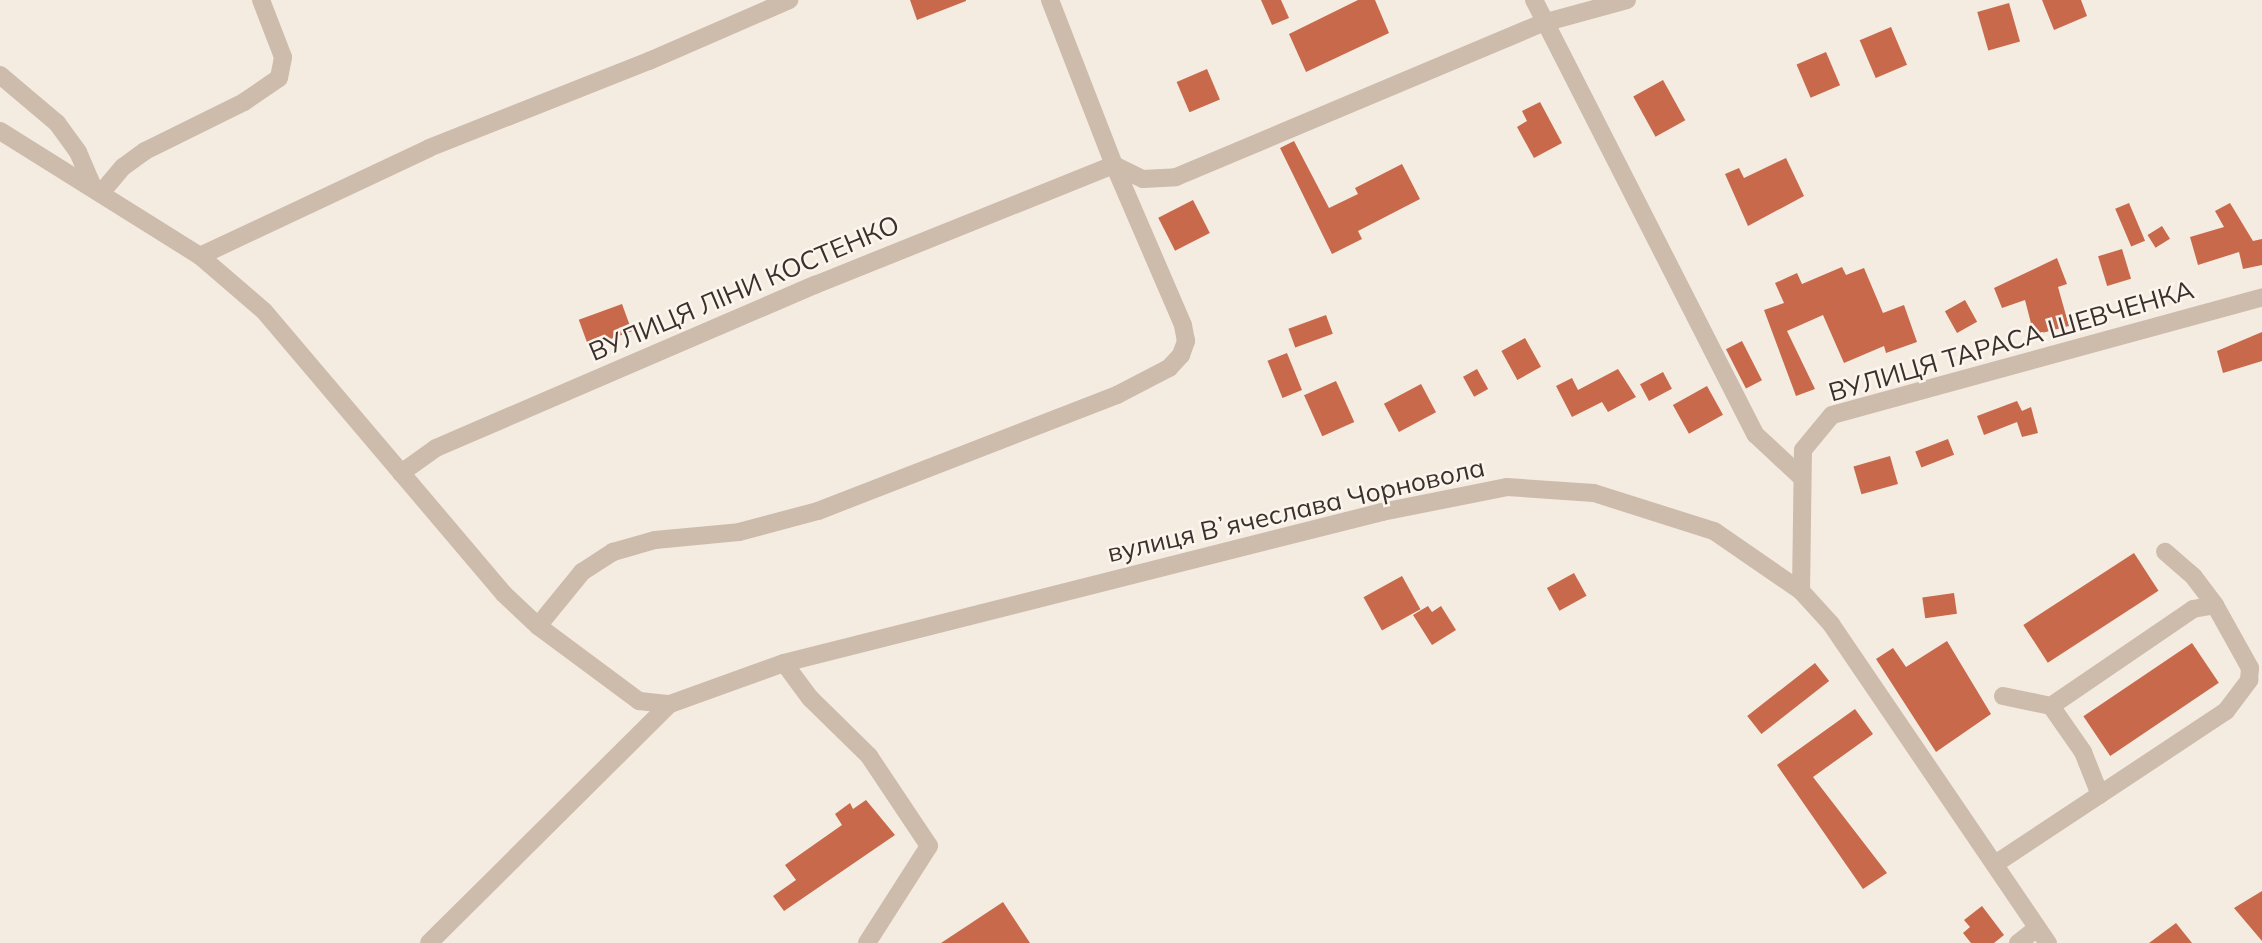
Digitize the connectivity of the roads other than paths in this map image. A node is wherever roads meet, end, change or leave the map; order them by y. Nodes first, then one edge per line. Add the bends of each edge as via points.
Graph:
1 (261, 0) edge
2 (789, 0) edge
3 (1050, 0) edge
4 (1534, 0) edge
5 (1627, 0) edge
6 (1544, 23) junction
7 (0, 75) edge
8 (0, 131) edge
9 (1114, 165) junction
10 (97, 191) junction
11 (200, 256) junction
12 (2262, 297) edge
13 (401, 472) junction
14 (1800, 476) junction
15 (2165, 552) dead end
16 (1801, 592) junction
17 (2215, 605) junction
18 (538, 626) junction
19 (784, 663) junction
20 (2003, 696) dead end
21 (670, 704) junction
22 (2051, 706) junction
23 (2100, 795) junction
24 (1995, 864) junction
25 (2042, 936) edge
26 (429, 943) edge
27 (867, 943) edge
28 (2018, 943) edge

1 - 10 street via 283,57 279,78 244,102 145,151
2 - 11 street via 429,148
3 - 9 street
4 - 6 street
5 - 6 street
6 - 9 street via 1176,177 1143,179
6 - 14 street via 1756,435
7 - 10 street via 57,123
8 - 10 street
9 - 13 street, ВУЛИЦЯ ЛІНИ КОСТЕНКО via 815,285 436,448
9 - 18 street via 1183,325 1186,341 1181,355 1168,368 1098,403 818,511 739,533 656,540 613,552 583,572
10 - 11 street
11 - 13 street via 264,311
12 - 14 street, ВУЛИЦЯ ТАРАСА ШЕВЧЕНКА via 1832,415 1803,450
13 - 18 street
14 - 16 street, ВУЛИЦЯ ТАРАСА ШЕВЧЕНКА
15 - 17 street via 2193,576
16 - 19 street, вулиця Вʼячеслава Чорновола via 1714,531 1594,493 1507,487 1382,512
16 - 24 street, вулиця Вʼячеслава Чорновола via 1831,624
17 - 22 street via 2193,609
17 - 23 street via 2250,668 2249,680 2226,711
18 - 21 street via 639,701
19 - 21 street, вулиця Вʼячеслава Чорновола
19 - 27 street via 810,698 869,756 929,846
20 - 22 street
21 - 26 street
22 - 23 street via 2083,752
23 - 24 street
24 - 25 street, вулиця Вʼячеслава Чорновола
25 - 28 street, вулиця Вʼячеслава Чорновола

